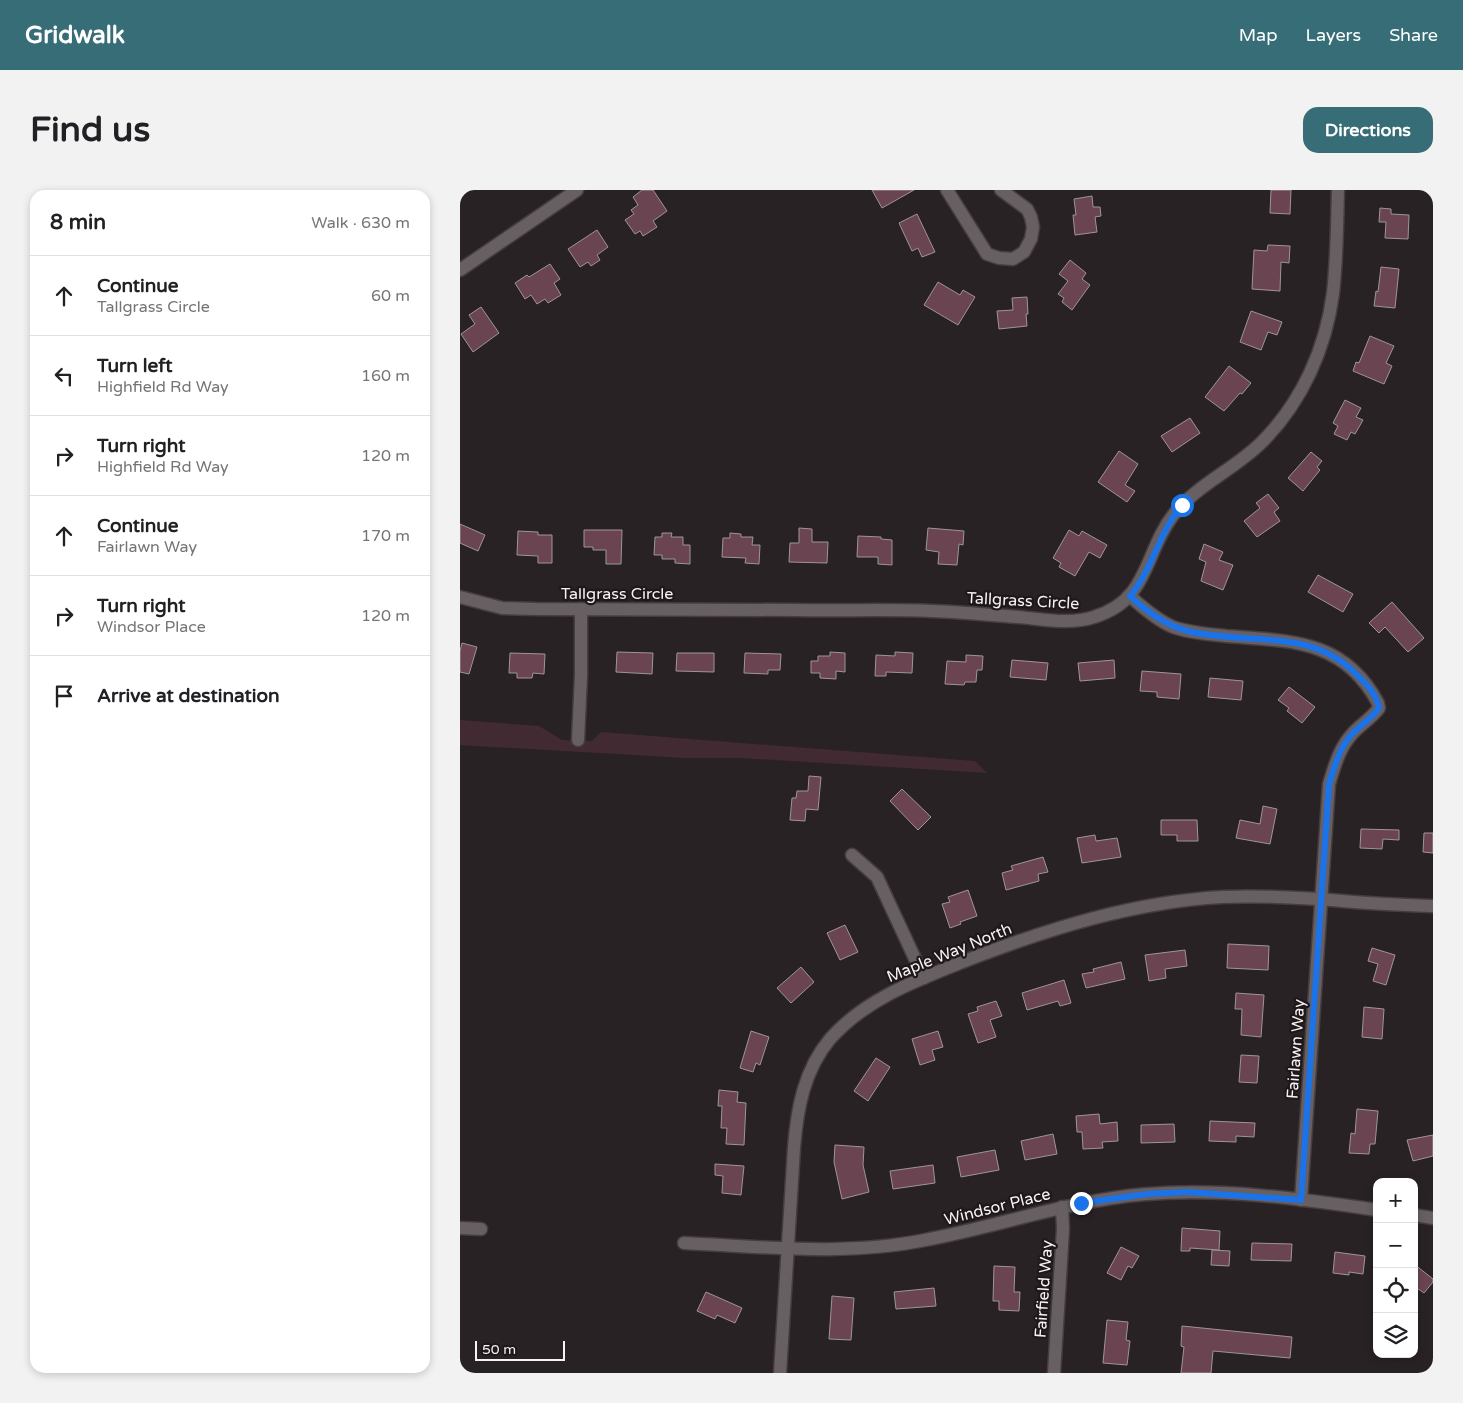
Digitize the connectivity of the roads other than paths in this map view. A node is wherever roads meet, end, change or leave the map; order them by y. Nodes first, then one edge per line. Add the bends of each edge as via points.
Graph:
1 (577, 190) edge
2 (947, 190) edge
3 (1000, 190) edge
4 (1338, 190) edge
5 (460, 270) edge
6 (1130, 596) junction
7 (460, 597) edge
8 (582, 609) junction
9 (578, 740) dead end
10 (852, 855) dead end
11 (1321, 899) junction
12 (1433, 906) edge
13 (924, 978) junction
14 (1301, 1200) junction
15 (1062, 1207) junction
16 (1373, 1209) edge
17 (1418, 1216) edge
18 (1433, 1218) edge
19 (460, 1228) edge
20 (482, 1229) dead end
21 (684, 1243) dead end
22 (788, 1248) junction
23 (780, 1373) edge
24 (1054, 1373) edge

1 - 5 street
2 - 3 street via 987,254 1013,259 1024,252 1032,239 1031,217 1026,208
4 - 6 street, Tallgrass Circle via 1333,291 1326,330 1313,368 1297,397 1264,441 1196,492 1173,516 1142,579
6 - 8 street, Tallgrass Circle via 1095,617 1068,621 930,611
6 - 11 street, Fairlawn Way via 1157,618 1189,632 1289,641 1327,652 1352,669 1374,695 1379,708 1345,744 1337,757 1329,784
7 - 8 street, Tallgrass Circle via 502,608
8 - 9 street
10 - 13 street via 877,877
11 - 12 street, Maple Way North
11 - 13 street, Maple Way North via 1221,897 1147,906 1060,928
11 - 14 street, Fairlawn Way
13 - 22 street, Maple Way North via 884,996 853,1016 829,1040 814,1064 802,1092 797,1116
14 - 15 street, Windsor Place via 1188,1192 1139,1195
14 - 16 street, Windsor Place
15 - 22 street, Windsor Place via 925,1240 854,1249
15 - 24 street, Fairfield Way
17 - 18 street
19 - 20 street
21 - 22 street, Windsor Place
22 - 23 street, Maple Way North

